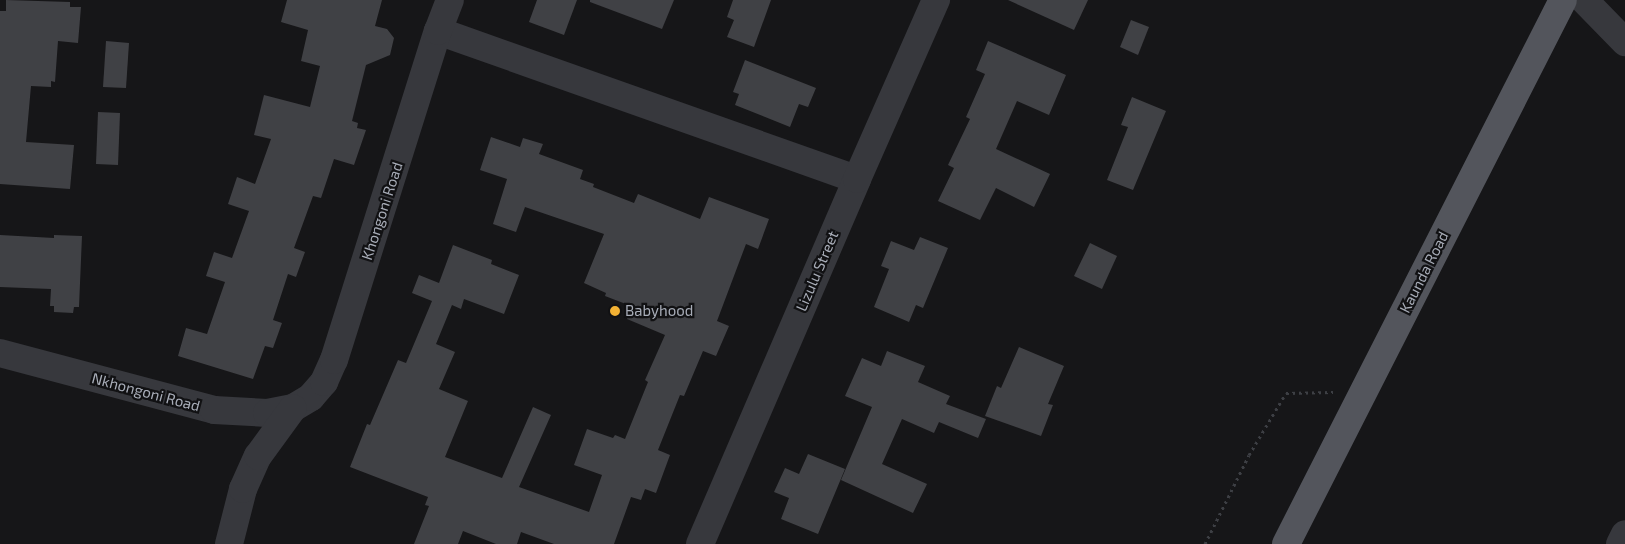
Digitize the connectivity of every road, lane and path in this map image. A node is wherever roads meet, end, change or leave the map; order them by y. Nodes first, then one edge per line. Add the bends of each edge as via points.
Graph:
1 (450, 0) edge
2 (936, 0) edge
3 (1563, 0) edge
4 (1584, 0) edge
5 (438, 32) junction
6 (1625, 42) edge
7 (857, 179) junction
8 (0, 353) edge
9 (1363, 392) junction
10 (293, 408) junction
11 (1625, 534) edge
12 (229, 544) edge
13 (700, 544) edge
14 (1205, 544) edge
15 (1286, 544) edge
16 (1620, 544) edge

1 - 5 street, Khongoni Road
2 - 7 street, Lizulu Street
3 - 9 main road, Kaunda Road
4 - 6 street
5 - 7 street
5 - 10 street, Khongoni Road via 334,360 324,382 311,397
7 - 13 street, Lizulu Street
8 - 10 street, Nkhongoni Road via 214,410 267,413
9 - 14 path via 1286,393 1249,455
9 - 15 main road, Kaunda Road
10 - 12 street via 254,464 243,489
11 - 16 street

